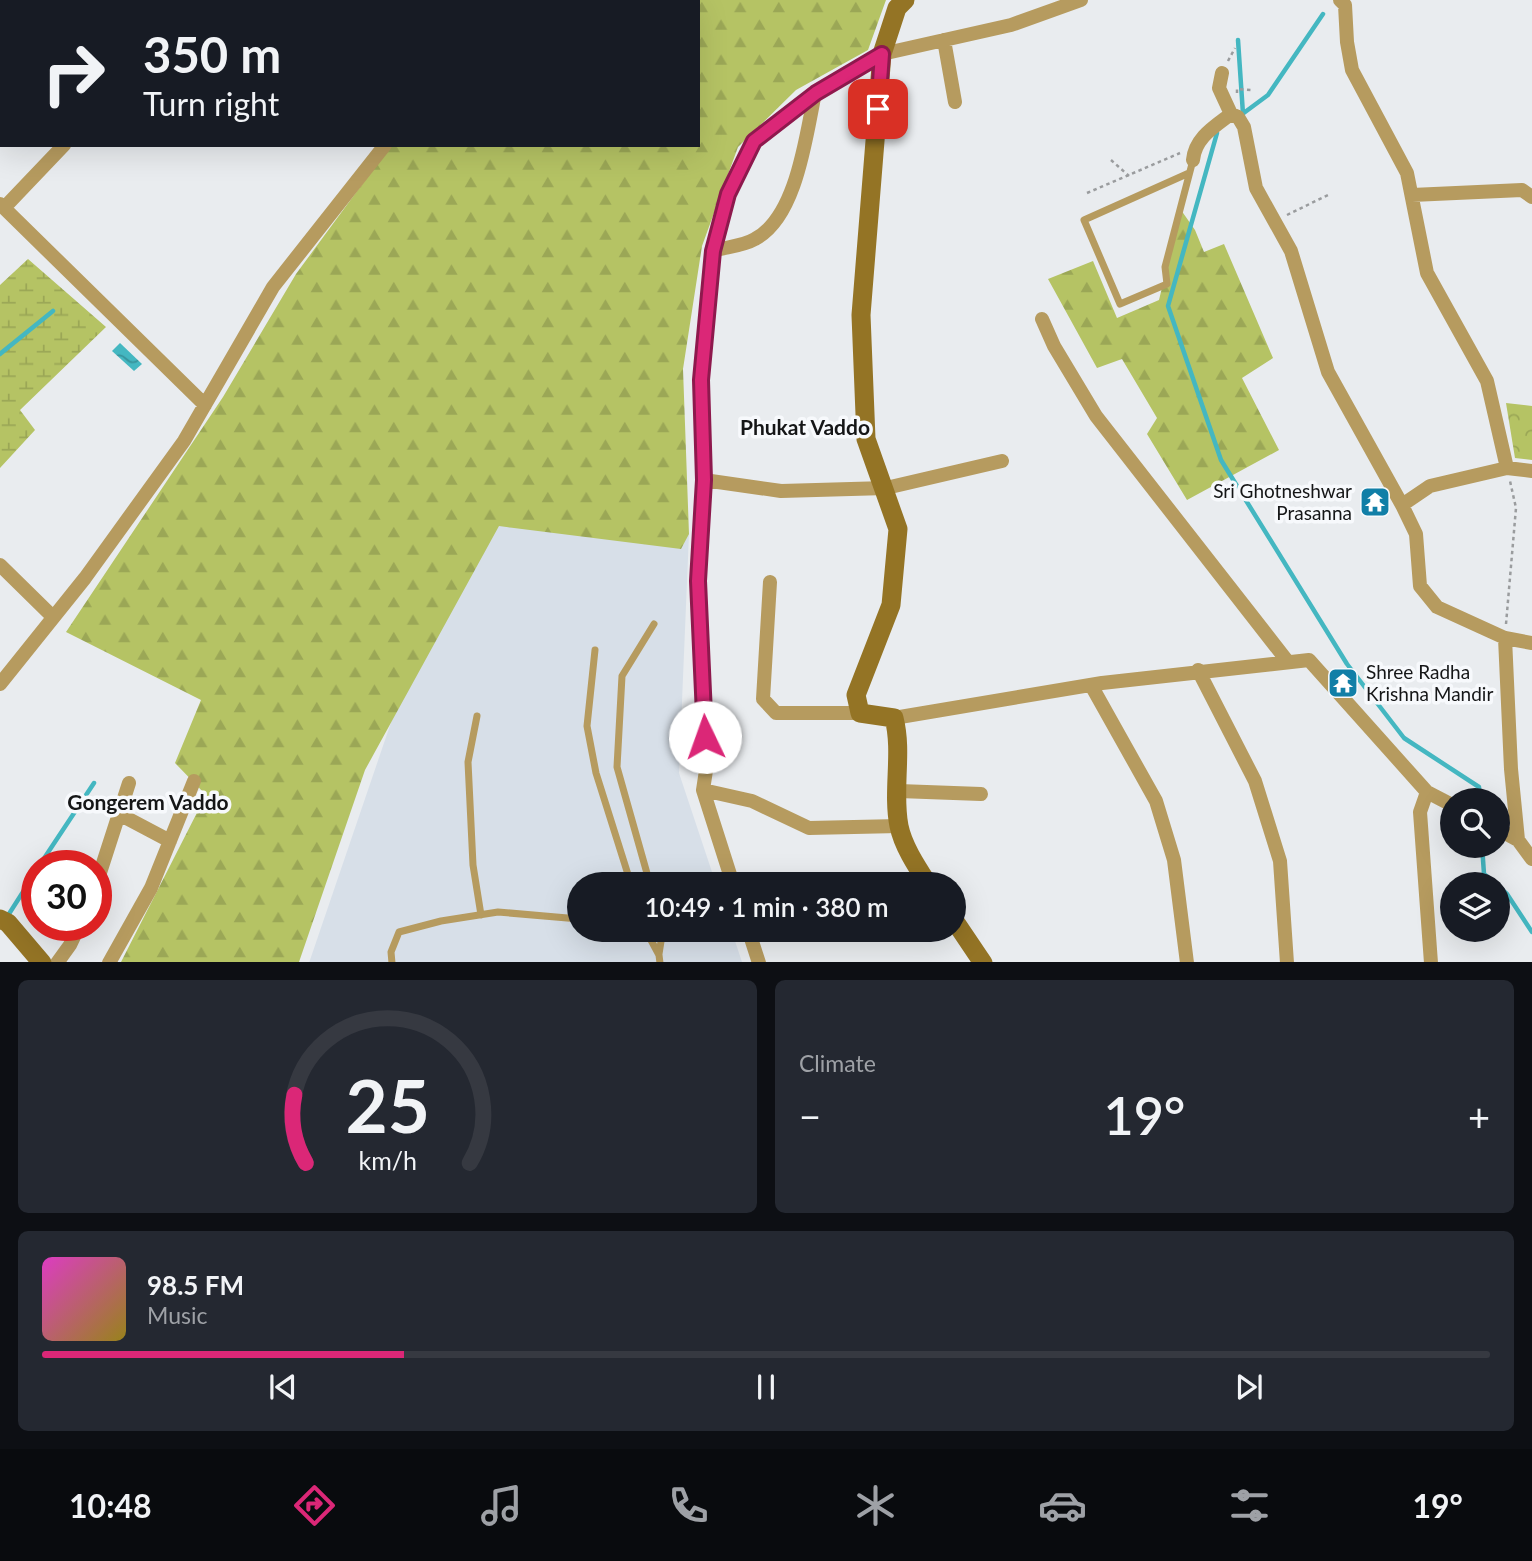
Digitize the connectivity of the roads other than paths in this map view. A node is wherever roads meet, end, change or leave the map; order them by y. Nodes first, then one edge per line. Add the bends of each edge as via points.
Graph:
1 (905, 0) edge
2 (1081, 0) edge
3 (1340, 0) edge
4 (944, 40) junction
5 (882, 54) junction
6 (1222, 73) dead end
7 (816, 93) junction
8 (955, 102) dead end
9 (1231, 114) junction
10 (62, 147) edge
11 (383, 147) edge
12 (1192, 160) junction
13 (1412, 195) junction
14 (1532, 197) edge
15 (2, 206) edge
16 (713, 251) junction
17 (1042, 319) dead end
18 (205, 405) junction
19 (1002, 461) dead end
20 (1507, 468) junction
21 (1532, 471) edge
22 (704, 480) junction
23 (886, 488) junction
24 (1402, 505) junction
25 (0, 565) edge
26 (770, 582) dead end
27 (53, 617) junction
28 (654, 624) dead end
29 (1505, 638) junction
30 (1532, 643) edge
31 (595, 650) dead end
32 (1288, 662) junction
33 (1198, 670) junction
34 (0, 684) edge
35 (1091, 685) junction
36 (860, 713) junction
37 (477, 716) dead end
38 (894, 718) junction
39 (194, 781) dead end
40 (129, 783) dead end
41 (703, 790) junction
42 (899, 791) junction
43 (1427, 792) junction
44 (981, 794) dead end
45 (1440, 799) edge
46 (119, 814) junction
47 (899, 826) junction
48 (1510, 836) edge
49 (1518, 840) junction
50 (170, 841) junction
51 (107, 850) edge
52 (1532, 859) edge
53 (627, 872) edge
54 (647, 872) edge
55 (729, 872) edge
56 (920, 872) edge
57 (481, 915) junction
58 (567, 918) edge
59 (0, 919) edge
60 (966, 937) edge
61 (72, 941) edge
62 (652, 942) edge
63 (752, 942) edge
64 (660, 959) edge
65 (42, 962) edge
66 (57, 962) edge
67 (109, 962) edge
68 (392, 962) edge
69 (759, 962) edge
70 (983, 962) edge
71 (1186, 962) edge
72 (1287, 962) edge
73 (1431, 962) edge

1 - 5 street via 897,8
2 - 4 street via 1011,25
3 - 13 street via 1345,5 1352,70 1407,173
4 - 5 street
4 - 8 street
5 - 7 street
5 - 23 street via 861,315 866,439
6 - 9 street via 1219,88
7 - 16 street via 754,141 728,194
7 - 16 street via 794,184 782,209 755,240
9 - 12 street
9 - 24 street via 1244,127 1256,188 1291,251 1328,372
10 - 15 street
11 - 18 street via 273,287
12 - 12 lane via 1165,267 1167,284 1120,304 1084,220
13 - 14 street via 1522,190
13 - 20 street via 1427,273 1487,381
15 - 18 street
16 - 22 street via 701,380
17 - 32 street via 1096,415
18 - 27 street via 184,441
19 - 23 street
20 - 21 street
20 - 24 street via 1430,486
22 - 23 street via 781,491
22 - 41 street via 698,581 707,764
23 - 36 street via 898,529 891,605 856,695
24 - 29 street via 1416,534 1420,586 1437,607
25 - 27 street
26 - 36 street via 763,699 776,713
27 - 34 street
28 - 54 lane via 622,676 617,767
29 - 30 street
29 - 49 street
31 - 53 lane via 587,726 596,773
32 - 33 street
32 - 43 street via 1309,660
33 - 35 street
33 - 72 street via 1255,781 1279,860
35 - 38 street
35 - 71 street via 1156,801 1174,860
36 - 38 street
37 - 57 lane via 468,762 473,865
38 - 42 street
39 - 50 street
40 - 46 street
41 - 47 street via 752,800 809,828
41 - 55 street
42 - 44 street
42 - 47 street
43 - 45 street
43 - 73 street via 1420,812
46 - 50 street
46 - 51 street
47 - 56 street
48 - 49 street
49 - 52 street
50 - 67 street via 152,888
57 - 58 lane via 498,912
57 - 68 lane via 399,932
59 - 65 street
60 - 70 street
61 - 66 street
62 - 64 lane
63 - 69 street

